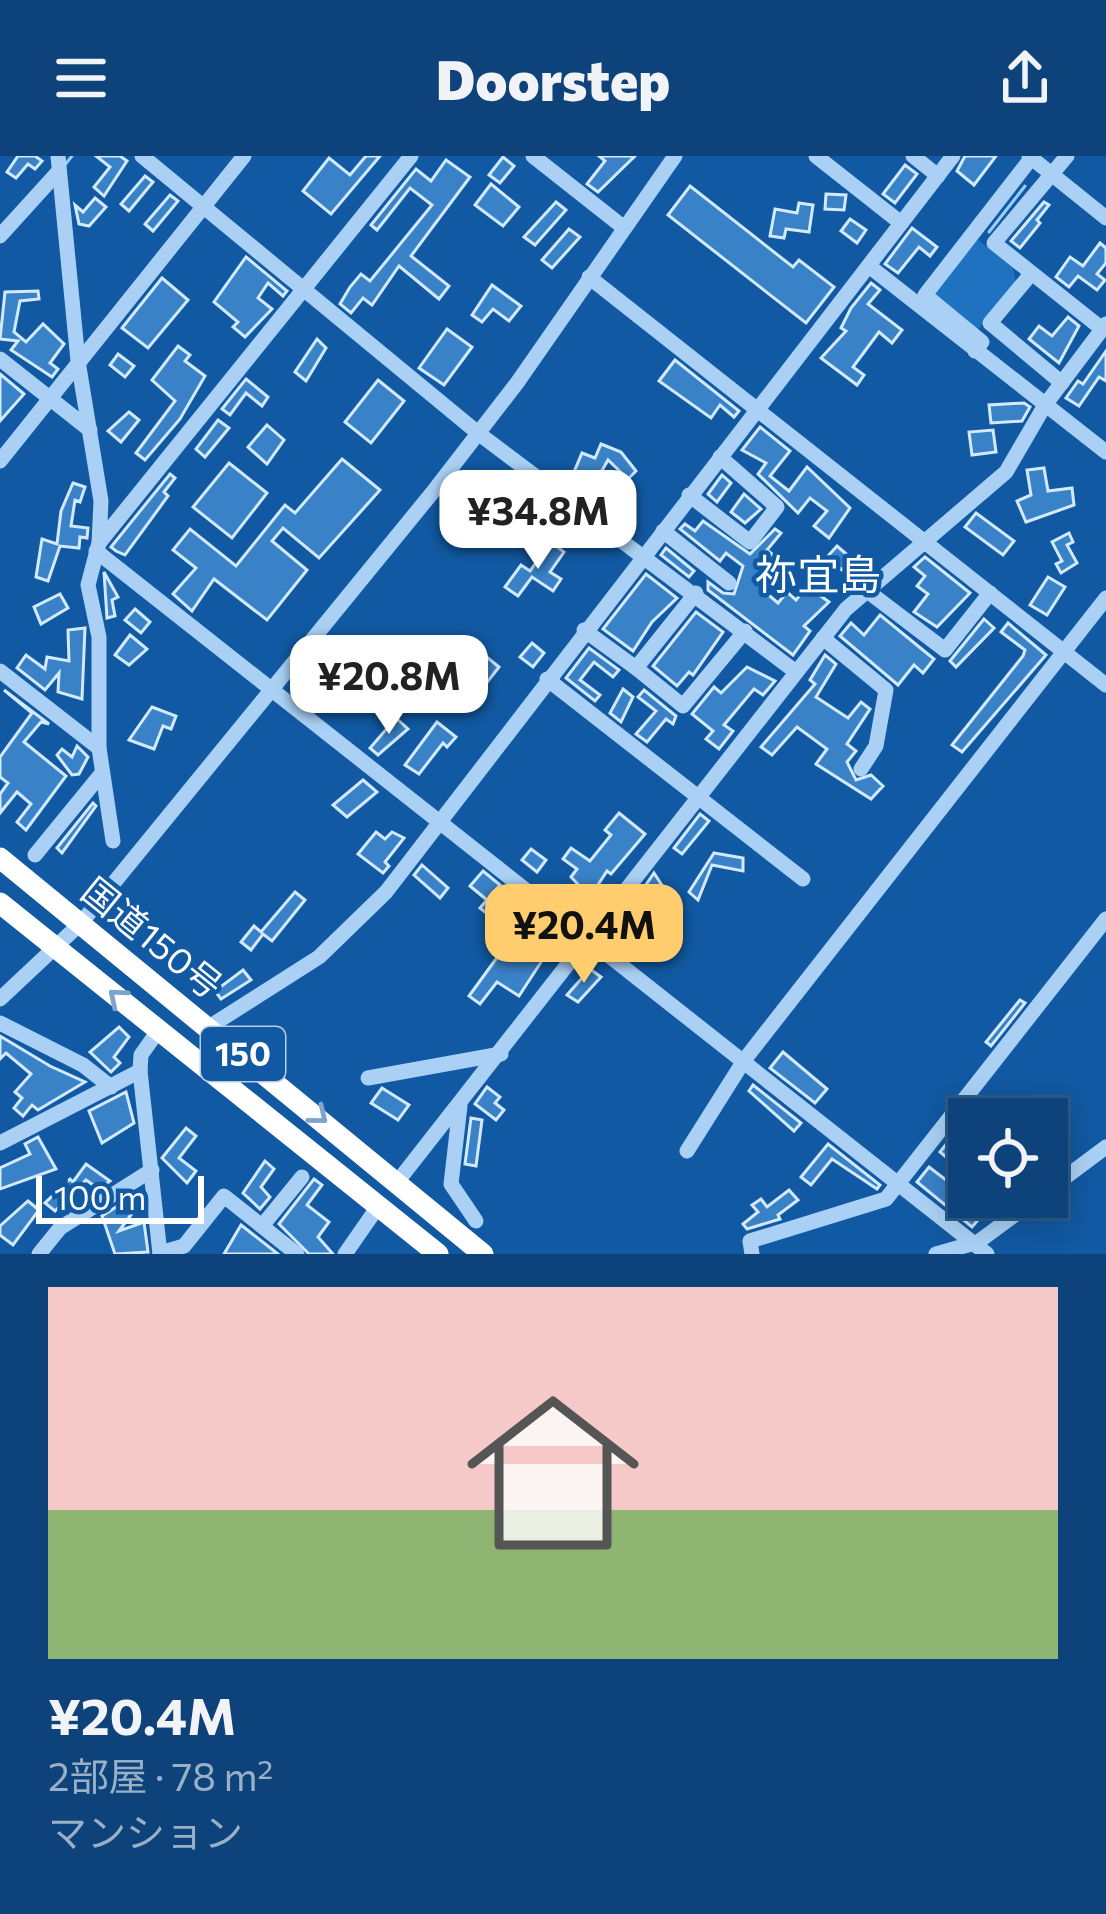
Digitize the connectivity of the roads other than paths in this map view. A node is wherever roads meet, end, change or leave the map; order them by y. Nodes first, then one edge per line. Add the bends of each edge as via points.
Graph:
1 (142, 156) edge
2 (244, 156) edge
3 (412, 156) edge
4 (675, 156) edge
5 (817, 156) edge
6 (913, 156) edge
7 (953, 156) edge
8 (1066, 156) edge
9 (1031, 157) edge
10 (544, 160) edge
11 (58, 164) edge
12 (1050, 173) junction
13 (938, 176) junction
14 (205, 206) junction
15 (1106, 218) edge
16 (902, 224) junction
17 (623, 227) junction
18 (0, 236) edge
19 (869, 266) junction
20 (1031, 274) junction
21 (589, 277) junction
22 (304, 292) junction
23 (1104, 326) edge
24 (975, 351) junction
25 (0, 359) edge
26 (78, 361) junction
27 (1062, 383) junction
28 (49, 399) junction
29 (1045, 405) junction
30 (757, 410) junction
31 (90, 430) junction
32 (478, 433) junction
33 (1106, 452) edge
34 (719, 458) junction
35 (0, 460) edge
36 (689, 495) junction
37 (663, 531) junction
38 (925, 541) junction
39 (97, 547) junction
40 (643, 555) junction
41 (728, 583) dead end
42 (866, 590) junction
43 (990, 592) junction
44 (696, 593) junction
45 (1106, 598) edge
46 (584, 630) junction
47 (745, 631) junction
48 (823, 638) junction
49 (1064, 652) junction
50 (636, 668) junction
51 (796, 672) junction
52 (1, 674) edge
53 (547, 679) junction
54 (1106, 685) edge
55 (272, 689) junction
56 (99, 748) junction
57 (861, 769) dead end
58 (103, 773) junction
59 (698, 797) junction
60 (440, 818) junction
61 (113, 841) dead end
62 (35, 855) dead end
63 (0, 858) edge
64 (803, 879) dead end
65 (0, 902) edge
66 (1106, 919) edge
67 (81, 923) junction
68 (589, 940) junction
69 (59, 949) junction
70 (0, 999) edge
71 (0, 1023) edge
72 (209, 1027) junction
73 (158, 1031) junction
74 (501, 1054) junction
75 (746, 1059) junction
76 (140, 1070) junction
77 (368, 1078) dead end
78 (111, 1087) junction
79 (461, 1103) junction
80 (0, 1143) edge
81 (1106, 1147) edge
82 (687, 1151) dead end
83 (152, 1170) junction
84 (1068, 1175) edge
85 (302, 1177) dead end
86 (899, 1180) junction
87 (398, 1181) junction
88 (377, 1208) junction
89 (1016, 1218) edge
90 (476, 1221) dead end
91 (262, 1226) junction
92 (982, 1248) edge
93 (160, 1253) edge
94 (39, 1254) edge
95 (297, 1254) edge
96 (345, 1254) edge
97 (438, 1254) edge
98 (483, 1254) edge
99 (752, 1254) edge
100 (936, 1254) edge

1 - 14 street
2 - 14 street
3 - 22 street
4 - 17 street
5 - 16 street
6 - 13 street
7 - 13 street
8 - 12 street
9 - 12 street
9 - 24 street via 925,295 982,342
10 - 17 street
11 - 18 street
11 - 26 street
12 - 15 street
12 - 20 street via 994,243
13 - 16 street
14 - 22 street
14 - 26 street
16 - 19 street
17 - 21 street
19 - 24 street
19 - 30 street
20 - 23 street
20 - 27 street via 990,322
21 - 30 street
21 - 32 street
22 - 32 street
22 - 39 street
23 - 27 street
24 - 29 street
25 - 28 street
26 - 28 street
26 - 31 street
27 - 29 street
28 - 31 street
28 - 35 street
29 - 33 street
29 - 38 street via 1006,472
30 - 34 street
30 - 38 street
31 - 39 street
32 - 40 street
32 - 55 street
34 - 36 street
34 - 36 street via 777,507 750,542
36 - 37 street
37 - 40 street
37 - 41 street
38 - 42 street
38 - 43 street
39 - 55 street
39 - 56 street via 88,585 101,662
40 - 44 street
40 - 46 street
42 - 43 street via 945,650
42 - 48 street
43 - 49 street
44 - 47 street
44 - 50 street
45 - 49 street
46 - 50 street
46 - 53 street
47 - 50 street via 683,706
47 - 51 street
48 - 51 street
48 - 57 street via 886,690 876,746
49 - 54 street
49 - 75 street
51 - 59 street
52 - 56 street
53 - 59 street
53 - 60 street
55 - 60 street
55 - 67 street
56 - 58 street
58 - 61 street
58 - 62 street
59 - 64 street
59 - 68 street
60 - 68 street
60 - 72 street via 386,892 319,957
63 - 67 highway, 国道150号 / 150
65 - 69 highway, 国道150号 / 150
66 - 86 street
67 - 69 street
67 - 72 highway, 国道150号 / 150
68 - 74 street
68 - 75 street
69 - 70 street
73 -> 69 highway, 国道150号 / 150
71 - 78 street
72 -> 87 highway, 国道150号 / 150
73 - 76 street
73 - 88 highway, 国道150号 / 150
74 - 77 street
74 - 79 street
75 - 82 street
75 - 86 street
76 - 78 street
76 - 83 street
78 - 80 street
79 - 87 street
79 - 90 street via 451,1184
81 - 84 street
83 - 93 street
83 - 94 street via 60,1228
85 - 91 street
86 - 92 street
86 - 99 street via 886,1199 750,1241
87 - 98 highway, 国道150号 / 150
88 - 96 street
88 - 97 highway, 国道150号 / 150
89 - 92 street
91 - 93 street via 224,1196 184,1246
91 - 95 street
92 - 100 street

